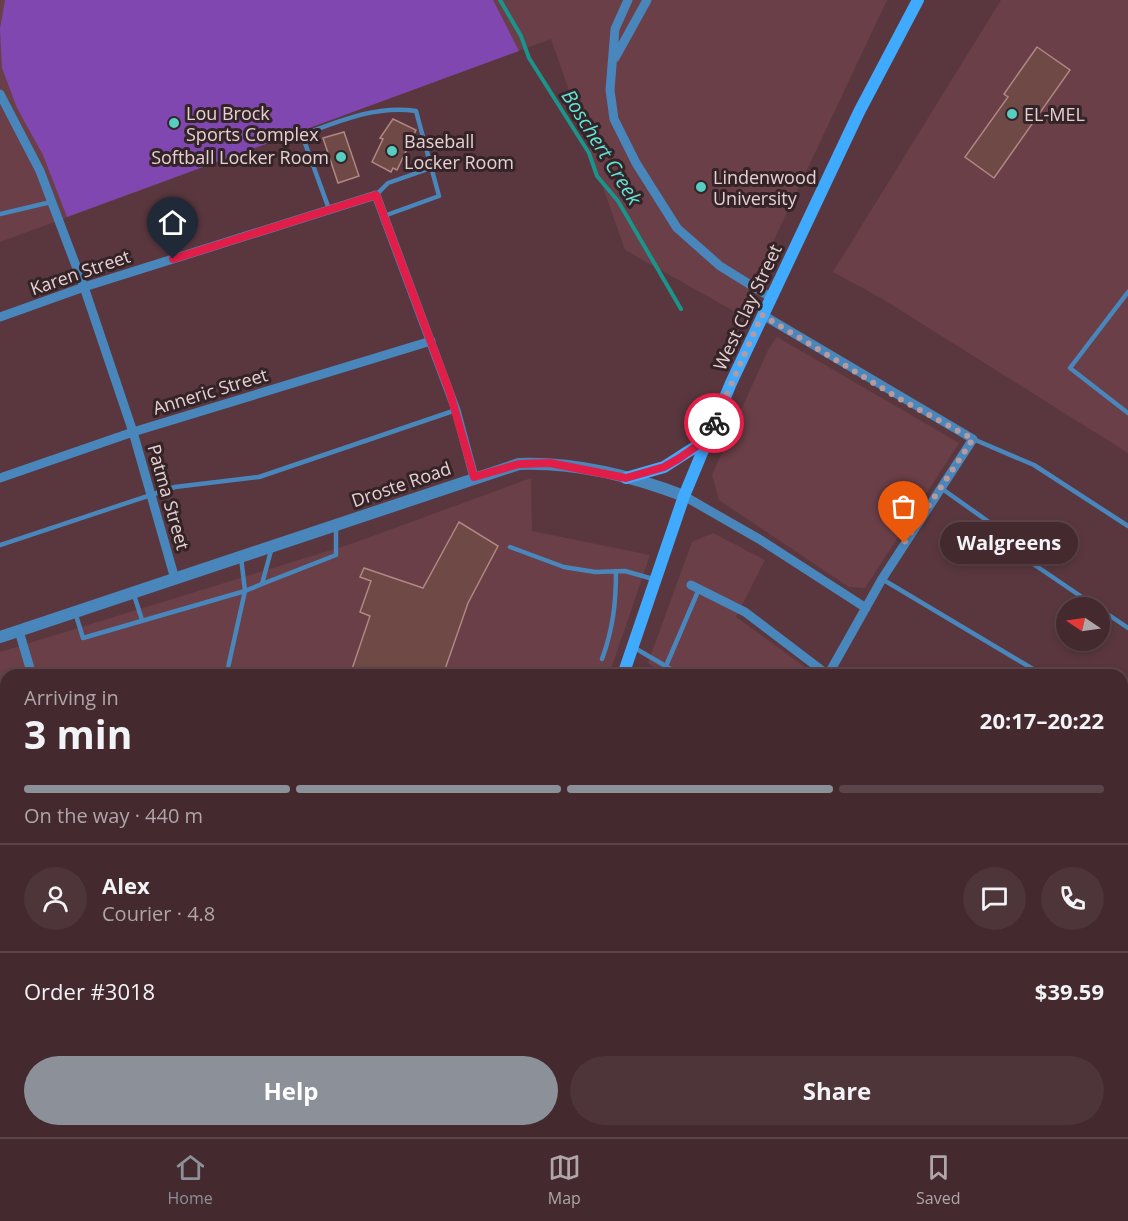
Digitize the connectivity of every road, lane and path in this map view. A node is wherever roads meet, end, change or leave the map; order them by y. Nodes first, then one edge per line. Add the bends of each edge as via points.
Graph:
1 (628, 0) edge
2 (647, 0) edge
3 (918, 0) edge
4 (612, 62) junction
5 (0, 94) edge
6 (431, 168) junction
7 (376, 195) junction
8 (51, 202) junction
9 (329, 209) junction
10 (0, 214) edge
11 (384, 216) junction
12 (84, 287) junction
13 (1128, 292) edge
14 (770, 297) junction
15 (762, 315) junction
16 (0, 317) edge
17 (431, 341) junction
18 (456, 410) junction
19 (1128, 413) edge
20 (133, 432) junction
21 (707, 439) junction
22 (973, 439) junction
23 (474, 477) junction
24 (0, 478) edge
25 (626, 478) junction
26 (940, 486) junction
27 (151, 495) junction
28 (684, 496) junction
29 (336, 525) junction
30 (1128, 526) edge
31 (273, 545) junction
32 (0, 546) edge
33 (510, 547) dead end
34 (241, 556) junction
35 (616, 571) junction
36 (175, 579) junction
37 (882, 579) junction
38 (656, 580) junction
39 (262, 584) junction
40 (695, 587) joint
41 (245, 591) junction
42 (134, 592) junction
43 (1083, 597) edge
44 (866, 608) junction
45 (75, 612) junction
46 (1110, 616) edge
47 (142, 620) junction
48 (1128, 628) edge
49 (19, 631) junction
50 (0, 638) edge
51 (633, 647) junction
52 (602, 659) dead end
53 (666, 666) junction
54 (30, 669) edge
55 (228, 669) edge
56 (626, 669) edge
57 (671, 669) edge
58 (820, 669) edge
59 (831, 669) edge
60 (1033, 669) edge

1 - 4 street via 615,29
2 - 4 street
3 - 14 main road, West Clay Street
4 - 14 street via 614,119 678,228 720,266
5 - 8 street, Patma Street via 40,171
6 - 7 lane via 388,183
6 - 9 lane via 416,111 393,107 302,135
6 - 11 lane via 439,195
7 - 9 street, Karen Street
7 - 11 street
8 - 10 lane
8 - 12 street, Patma Street
9 - 12 street, Karen Street
11 - 17 street
12 - 16 street, Karen Street
12 - 20 street, Patma Street
13 - 19 lane via 1070,368
14 - 15 main road, West Clay Street
15 - 21 main road, West Clay Street
15 - 22 street
17 - 18 street
17 - 20 street, Anneric Street
18 - 23 street
18 - 27 lane via 259,477 192,483
20 - 24 street, Anneric Street
20 - 27 street, Patma Street
21 - 25 main road via 664,467
21 - 28 main road, West Clay Street
22 - 26 street
22 - 30 lane via 1034,465
23 - 25 street, Droste Road via 519,464 550,463
23 - 29 street, Droste Road
25 - 28 street, Droste Road
26 - 37 street
26 - 43 lane via 1010,537 1026,559
27 - 32 lane
27 - 36 street, Patma Street
28 - 38 main road, West Clay Street
28 - 44 street, Droste Road
29 - 31 street, Droste Road
29 - 39 lane via 336,555
31 - 34 street, Droste Road
31 - 39 lane
33 - 35 lane via 564,567
34 - 36 street, Droste Road
34 - 41 lane
35 - 38 lane
35 - 52 lane via 613,631
36 - 42 street, Droste Road
37 - 44 street
37 - 60 lane
38 - 51 main road, West Clay Street
39 - 41 lane
40 - 53 lane
40 - 58 street via 745,612
41 - 47 lane
41 - 55 lane
42 - 45 street, Droste Road
42 - 47 lane
44 - 59 street
45 - 47 lane via 83,638
45 - 49 street, Droste Road
46 - 48 lane
49 - 50 street, Droste Road
49 - 54 street
51 - 53 lane
51 - 56 main road, West Clay Street
53 - 57 lane

